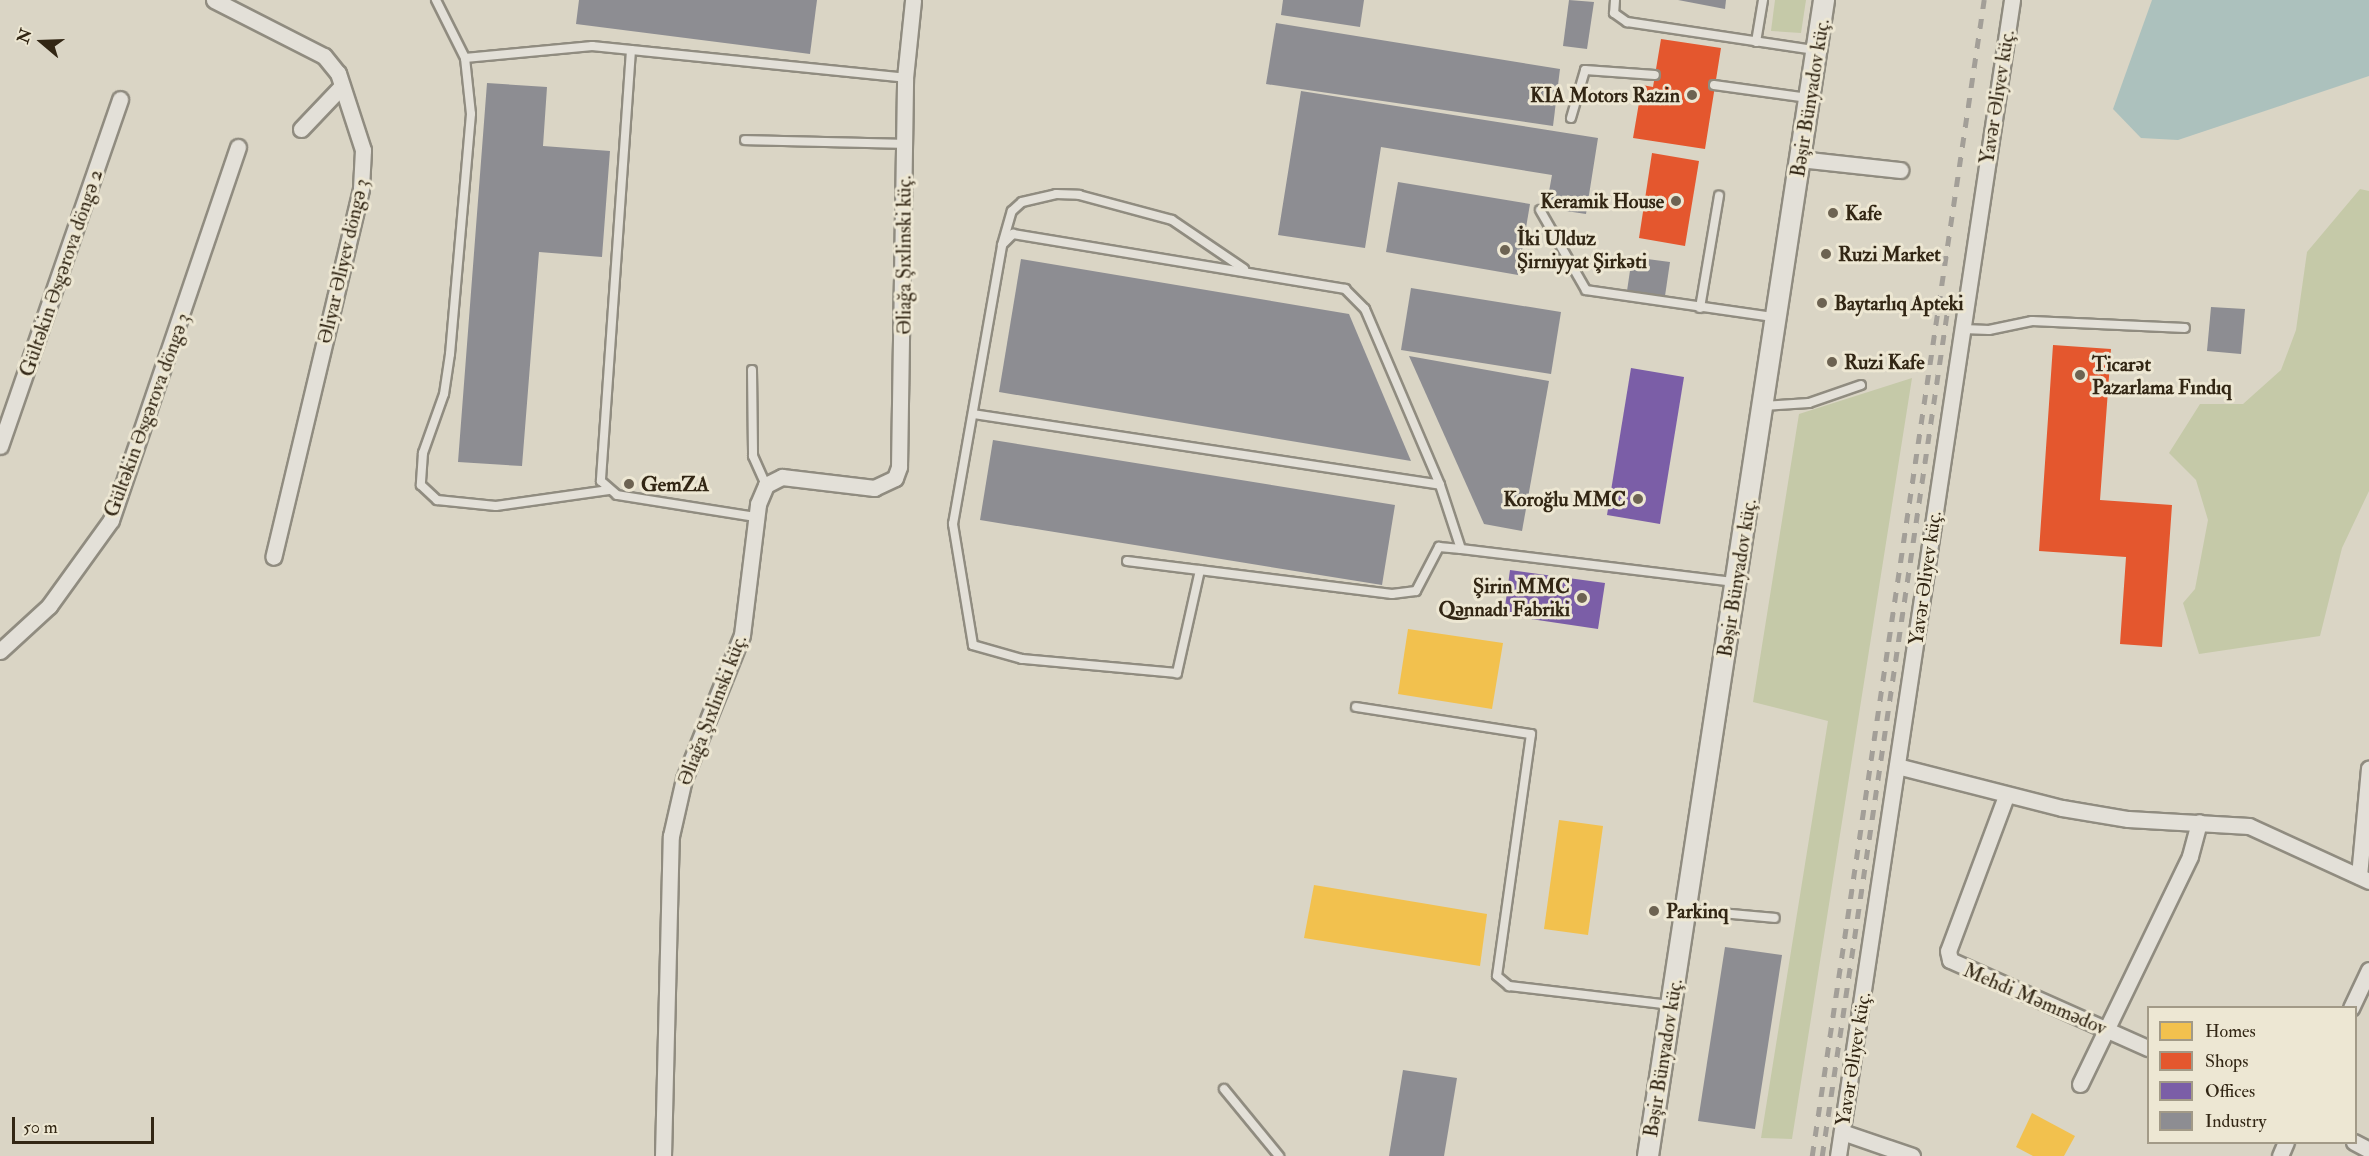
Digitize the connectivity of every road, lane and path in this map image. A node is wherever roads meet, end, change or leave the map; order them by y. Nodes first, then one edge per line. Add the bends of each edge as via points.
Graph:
1 (214, 0) edge
2 (436, 0) edge
3 (913, 0) edge
4 (1614, 0) edge
5 (1763, 0) edge
6 (1824, 0) edge
7 (2012, 0) edge
8 (1756, 42) junction
9 (631, 50) junction
10 (1817, 50) junction
11 (465, 58) junction
12 (1655, 75) dead end
13 (905, 78) junction
14 (1714, 85) dead end
15 (342, 86) junction
16 (1810, 98) junction
17 (120, 99) dead end
18 (1571, 118) dead end
19 (301, 129) dead end
20 (744, 140) dead end
21 (905, 144) junction
22 (238, 147) dead end
23 (1800, 159) junction
24 (1900, 170) dead end
25 (1719, 195) dead end
26 (1540, 210) dead end
27 (1002, 245) junction
28 (1245, 270) junction
29 (1700, 308) junction
30 (1776, 318) junction
31 (2185, 328) dead end
32 (1963, 329) junction
33 (752, 370) dead end
34 (1861, 385) dead end
35 (1763, 406) junction
36 (973, 414) junction
37 (0, 446) edge
38 (766, 485) junction
39 (1440, 485) junction
40 (609, 490) junction
41 (756, 518) junction
42 (1461, 549) junction
43 (273, 557) dead end
44 (1127, 561) dead end
45 (1200, 570) junction
46 (1737, 582) junction
47 (0, 651) edge
48 (1356, 707) dead end
49 (1897, 766) junction
50 (2369, 768) edge
51 (2006, 796) junction
52 (2199, 822) junction
53 (2364, 879) edge
54 (1686, 910) junction
55 (1774, 918) dead end
56 (2369, 970) edge
57 (1671, 1006) junction
58 (2352, 1006) edge
59 (2104, 1028) junction
60 (2147, 1048) edge
61 (2080, 1084) dead end
62 (1224, 1089) dead end
63 (1842, 1132) junction
64 (663, 1156) edge
65 (1279, 1156) edge
66 (1648, 1156) edge
67 (1838, 1156) edge
68 (1912, 1156) edge

1 - 15 street, Əliyar Əliyev döngə 3 via 324,56
2 - 11 lane
3 - 13 street, Əliağa Şıxlinski küç.
4 - 8 lane via 1614,13 1627,22
5 - 8 lane
6 - 10 street, Bəşir Bünyadov küç.
7 - 32 street, Yavər Əliyev küç.
8 - 10 lane
9 - 11 lane via 549,46
9 - 13 lane
9 - 40 lane via 598,467
10 - 16 street, Bəşir Bünyadov küç.
11 - 40 lane via 471,114 450,354 444,394 423,453 421,485 437,500 496,506
12 - 18 lane via 1585,70
13 - 21 street, Əliağa Şıxlinski küç.
14 - 16 lane
15 - 19 street
15 - 43 street, Əliyar Əliyev döngə 3 via 363,150 361,189
16 - 23 street, Bəşir Bünyadov küç.
17 - 37 street, Gültəkin Əsgərova döngə 2
20 - 21 lane
21 - 38 street, Əliağa Şıxlinski küç. via 899,467 895,478 873,488 794,476
22 - 47 street, Gültəkin Əsgərova döngə 3 via 111,520 49,606
23 - 24 street
23 - 30 street, Bəşir Bünyadov küç.
25 - 29 lane
26 - 29 lane via 1586,290
27 - 28 lane via 1013,234
27 - 28 lane via 1012,211 1022,202 1039,196 1079,195 1172,220
27 - 36 lane
28 - 39 lane via 1345,290 1365,309
29 - 30 lane
30 - 35 street, Bəşir Bünyadov küç.
31 - 32 lane via 2031,321 1989,330
32 - 49 street, Yavər Əliyev küç.
33 - 38 lane via 753,456
34 - 35 lane via 1809,403
35 - 46 street, Bəşir Bünyadov küç.
36 - 39 lane
36 - 45 lane via 953,525 973,645 1022,659 1177,673
38 - 41 street, Əliağa Şıxlinski küç.
39 - 42 lane
40 - 41 lane
41 - 64 street, Əliağa Şıxlinski küç. via 742,636 684,779 671,836
42 - 45 lane via 1439,547 1416,591 1392,594
42 - 46 lane
44 - 45 lane
46 - 54 street, Bəşir Bünyadov küç.
48 - 57 lane via 1531,734 1497,976 1509,986
49 - 51 street
49 - 63 street, Yavər Əliyev küç.
50 - 53 street
51 - 52 street via 2128,819
51 - 59 street, Mehdi Məmmədov via 1948,951 1950,960
52 - 53 street via 2271,832
52 - 59 street via 2190,856
54 - 55 lane
54 - 57 street, Bəşir Bünyadov küç.
56 - 58 street
57 - 66 street, Bəşir Bünyadov küç.
59 - 60 street, Mehdi Məmmədov
59 - 61 street
62 - 65 lane
63 - 67 street, Yavər Əliyev küç.
63 - 68 street

